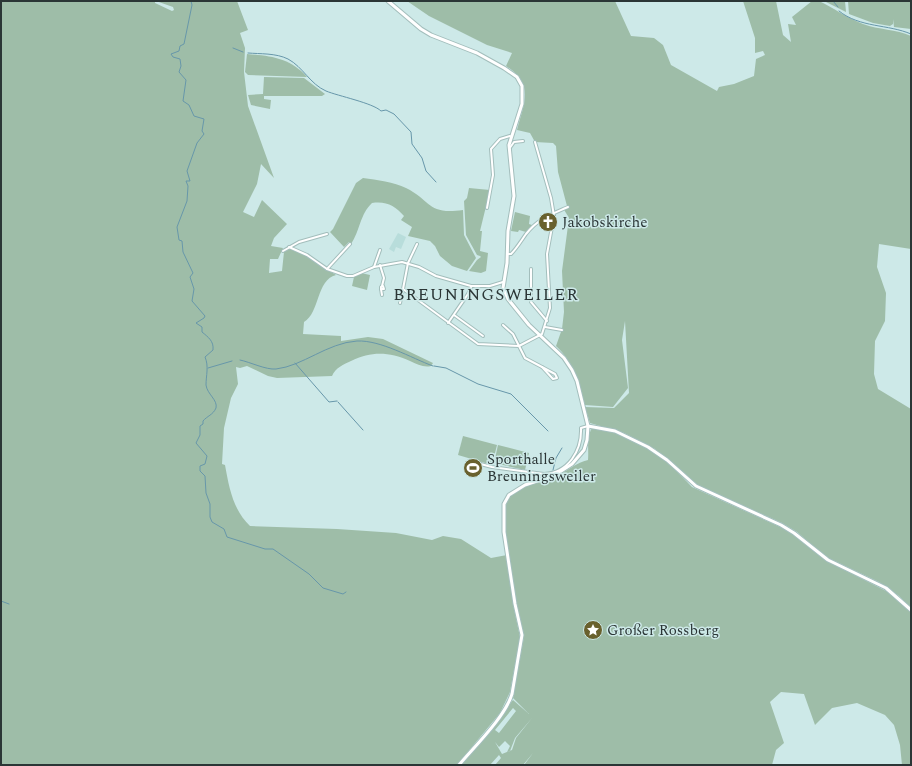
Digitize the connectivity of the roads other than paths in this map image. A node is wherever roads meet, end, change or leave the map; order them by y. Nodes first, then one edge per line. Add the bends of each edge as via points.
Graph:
1 (388, 1) edge
2 (510, 136) junction
3 (523, 141) dead end
4 (535, 142) dead end
5 (508, 150) junction
6 (568, 207) dead end
7 (487, 208) dead end
8 (554, 212) junction
9 (327, 234) dead end
10 (350, 244) dead end
11 (418, 244) dead end
12 (289, 247) junction
13 (283, 250) dead end
14 (380, 250) dead end
15 (507, 254) junction
16 (408, 263) junction
17 (380, 265) junction
18 (374, 267) junction
19 (327, 269) junction
20 (531, 269) dead end
21 (503, 282) junction
22 (471, 286) junction
23 (403, 289) junction
24 (382, 295) dead end
25 (400, 303) dead end
26 (454, 315) junction
27 (547, 320) junction
28 (448, 323) junction
29 (503, 325) dead end
30 (545, 327) junction
31 (562, 330) dead end
32 (483, 336) dead end
33 (539, 336) junction
34 (519, 346) junction
35 (542, 367) junction
36 (588, 426) junction
37 (469, 461) dead end
38 (911, 610) edge
39 (459, 765) edge

1 - 2 street via 431,35 477,53 517,77 524,96
2 - 5 street
2 - 7 street via 500,139 491,149 493,176
3 - 5 street via 514,142
4 - 8 street
5 - 15 street via 514,196
6 - 8 street
8 - 15 street via 534,225 516,249
8 - 27 street via 548,247 550,301
9 - 12 street
10 - 19 street
11 - 16 street
12 - 13 street
12 - 19 street
14 - 18 street
15 - 21 street
16 - 17 street
16 - 22 street via 436,276
16 - 23 street
17 - 18 street
17 - 24 street via 384,278
18 - 19 street via 353,276
20 - 27 street via 531,302
21 - 22 street via 490,286
21 - 33 street via 502,288 508,299
22 - 26 street
23 - 25 street
23 - 28 street
26 - 28 street
26 - 32 street
27 - 30 street
28 - 34 street via 478,344
29 - 34 street via 513,334
30 - 31 street
30 - 33 street
33 - 34 street
33 - 36 street via 564,358 572,370
34 - 35 street via 525,358
35 - 35 street via 553,379 557,378 555,374
36 - 37 street via 582,428 576,455 560,470 548,474 492,467
36 - 38 street via 615,431 648,446 696,486 785,527 828,560 886,588
36 - 39 street via 585,446 577,460 555,475 529,483 513,492 506,500 503,523 522,642 509,701 487,733

